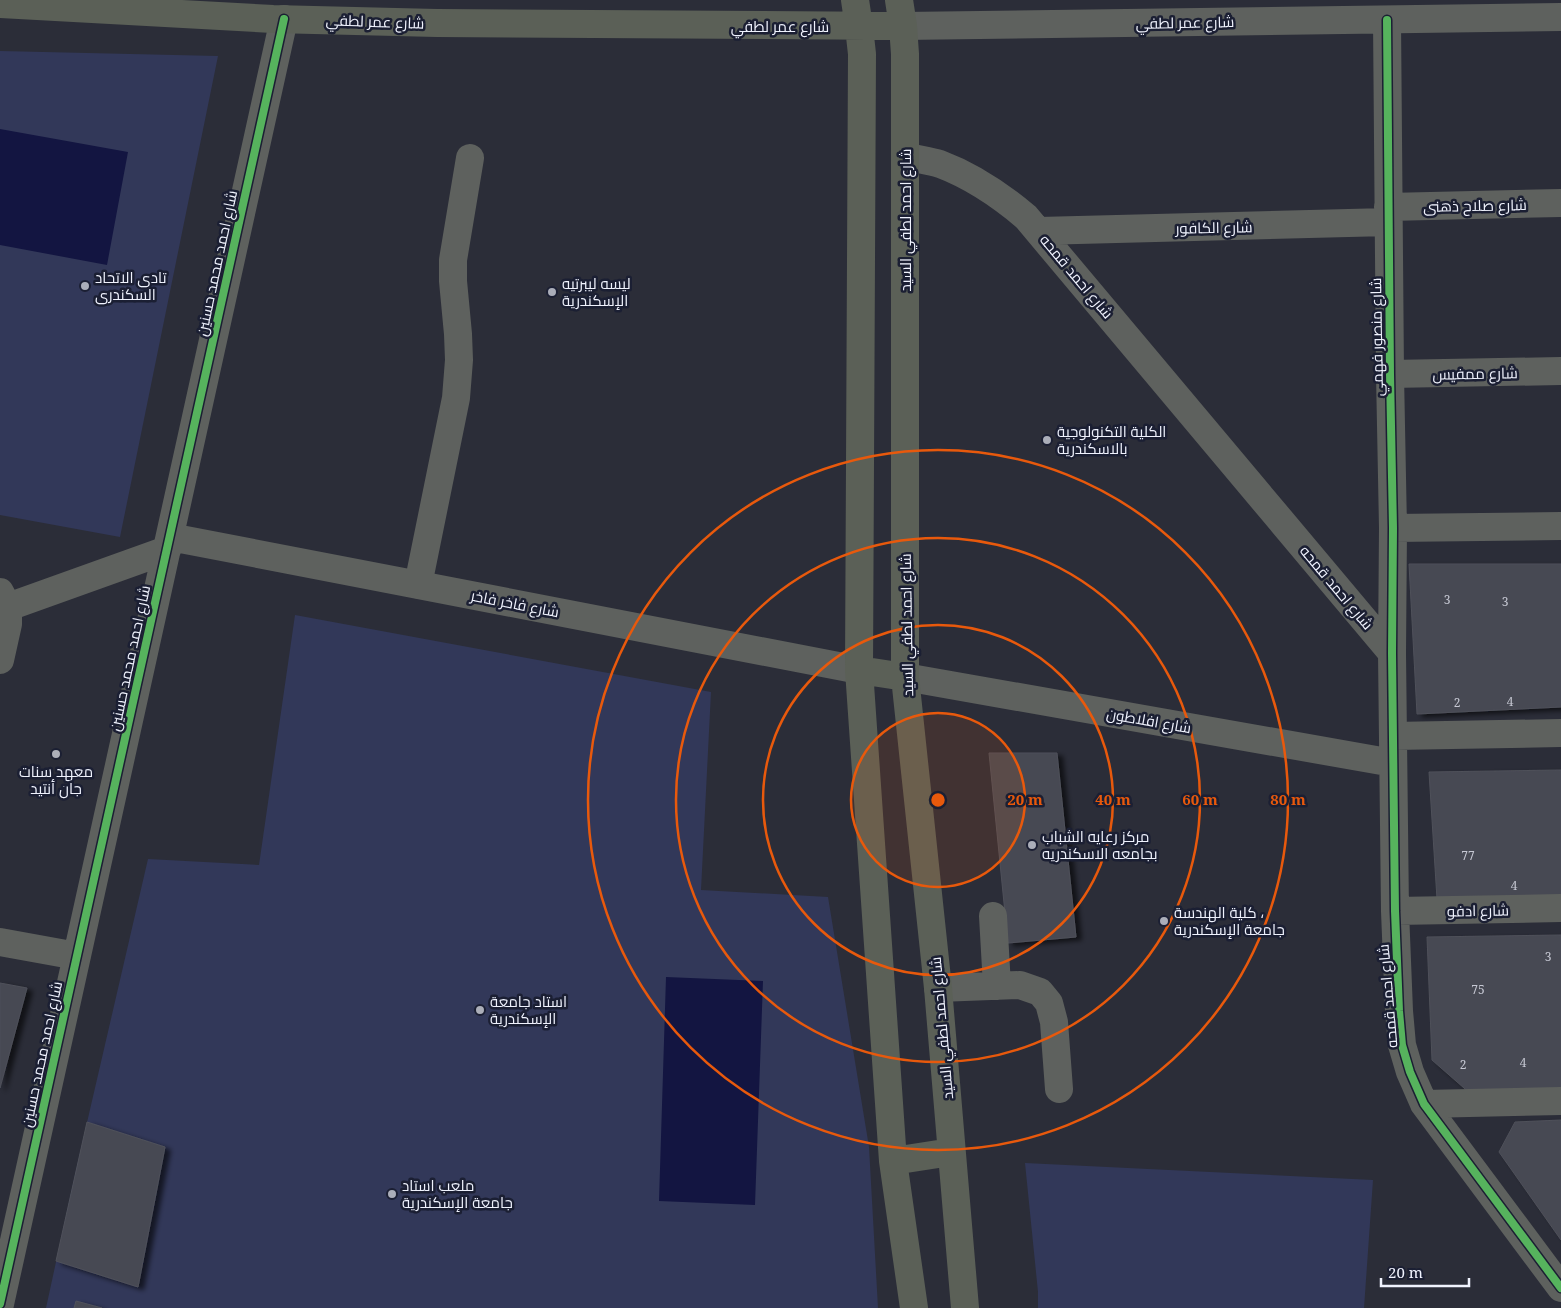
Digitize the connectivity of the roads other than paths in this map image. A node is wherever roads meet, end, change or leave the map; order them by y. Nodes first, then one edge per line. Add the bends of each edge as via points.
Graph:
1 (0, 4) edge
2 (900, 9) edge
3 (857, 11) edge
4 (1561, 17) edge
5 (284, 19) junction
6 (1387, 20) junction
7 (905, 156) junction
8 (470, 158) dead end
9 (1561, 203) edge
10 (1388, 214) junction
11 (1039, 231) junction
12 (1561, 371) edge
13 (1390, 374) junction
14 (1561, 526) edge
15 (1393, 528) junction
16 (168, 544) junction
17 (418, 585) junction
18 (4, 600) edge
19 (1392, 653) junction
20 (0, 660) edge
21 (859, 670) junction
22 (905, 677) junction
23 (1561, 733) edge
24 (1393, 750) junction
25 (1561, 908) edge
26 (1395, 911) junction
27 (993, 916) dead end
28 (0, 942) edge
29 (77, 956) junction
30 (997, 986) junction
31 (938, 988) junction
32 (1059, 1089) dead end
33 (1561, 1101) edge
34 (1424, 1104) junction
35 (951, 1152) junction
36 (893, 1161) junction
37 (1559, 1282) edge
38 (0, 1304) edge
39 (914, 1308) edge
40 (965, 1308) edge

1 - 5 main road, شارع عمر لطفي
2 - 3 main road, شارع عمر لطفي
2 - 6 street, شارع عمر لطفي
2 - 7 main road, شارع احمد لطفي السيد via 905,54
3 - 5 main road, شارع عمر لطفي via 437,24
3 - 21 main road via 862,74
4 - 6 street, شارع عمر لطفي
5 - 16 street, شارع احمد محمد حسنين
6 - 10 street, شارع منصور فهمي
7 - 11 street, شارع احمد قمحه via 939,164 971,178 1000,195
7 - 22 main road, شارع احمد لطفي السيد
8 - 17 street via 453,260 458,351 456,398
9 - 10 street, شارع صلاح ذهنى
10 - 11 street, شارع الكافور
10 - 13 street, شارع منصور فهمي
11 - 19 street, شارع احمد قمحه
12 - 13 street, شارع ممفيس
13 - 15 street, شارع منصور فهمي
14 - 15 street
15 - 19 street, شارع منصور فهمي
16 - 17 street, شارع فاخر فاخر
16 - 18 street
16 - 29 street, شارع احمد محمد حسنين
17 - 21 street, شارع فاخر فاخر
18 - 20 street via 8,624
19 - 24 street, شارع احمد قمحه
21 - 22 main road
21 - 36 main road
22 - 24 street, شارع افلاطون
22 - 31 main road, شارع احمد لطفي السيد
23 - 24 street, شارع افلاطون
24 - 26 street, شارع احمد قمحه
25 - 26 street, شارع ادفو
26 - 34 street, شارع احمد قمحه via 1402,1045
27 - 30 street
28 - 29 street
29 - 38 street, شارع احمد محمد حسنين
30 - 31 street
30 - 32 street via 1020,985 1040,992 1049,1003 1054,1022
31 - 35 main road, شارع احمد لطفي السيد
33 - 34 street
34 - 37 street, شارع احمد قمحه
35 - 36 main road
35 - 40 main road, شارع احمد لطفي السيد
36 - 39 main road

